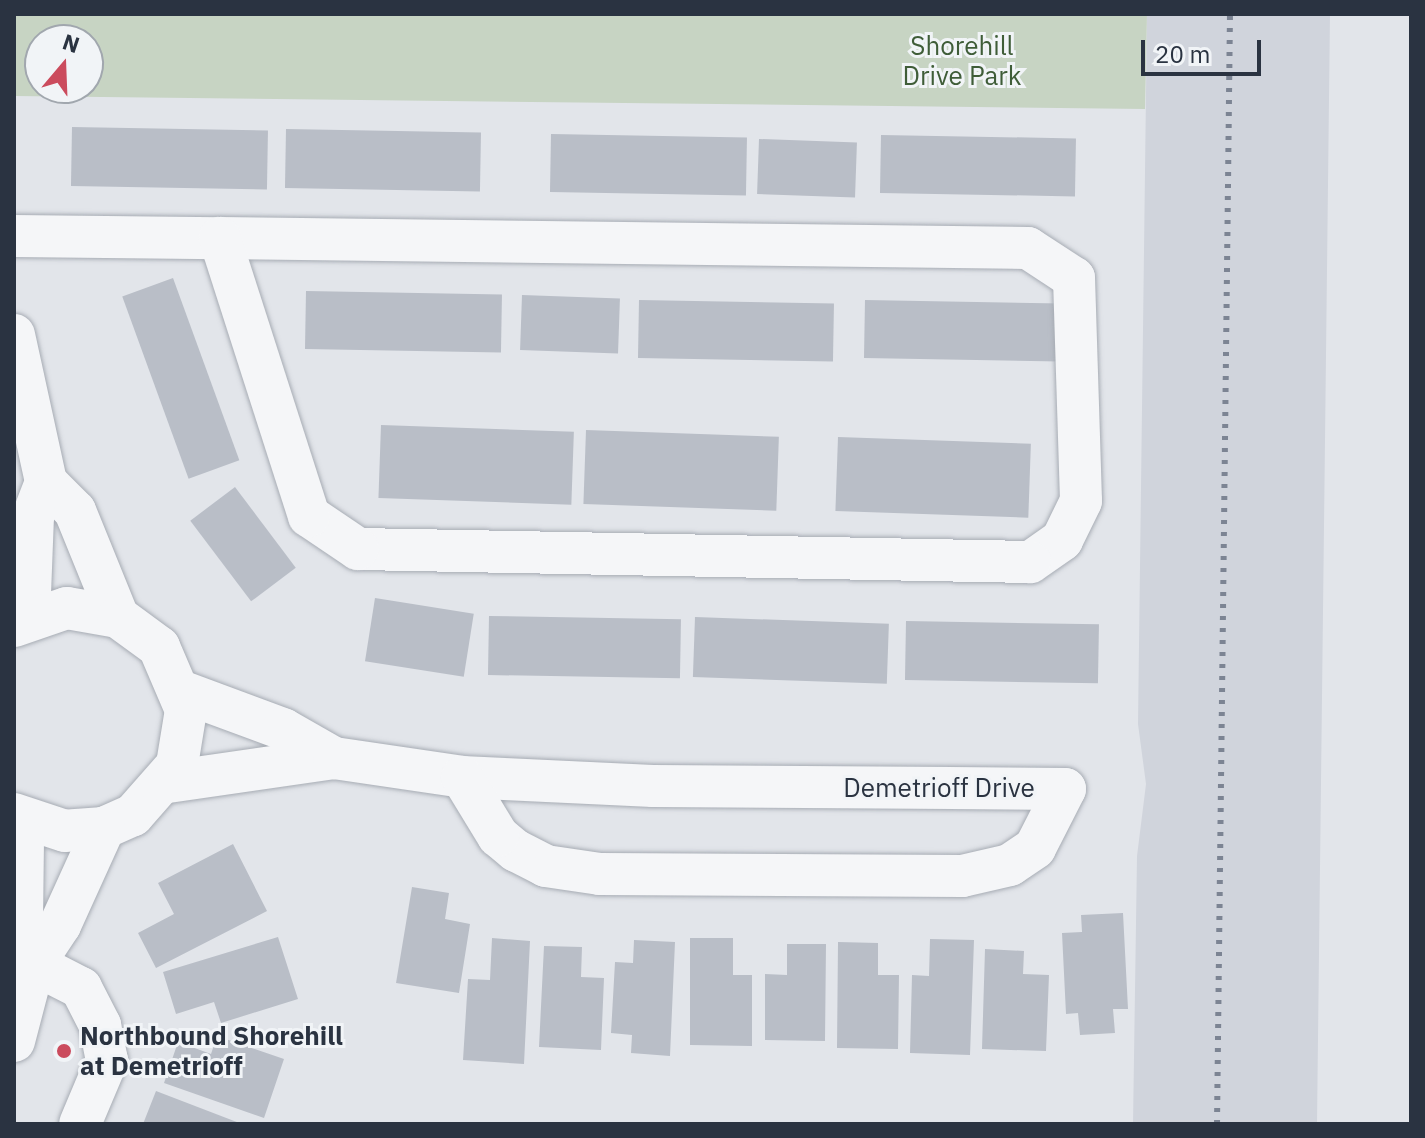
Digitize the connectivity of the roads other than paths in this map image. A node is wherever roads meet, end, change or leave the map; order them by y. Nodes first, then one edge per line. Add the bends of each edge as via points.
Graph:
1 (14, 236) edge
2 (220, 238) junction
3 (14, 335) edge
4 (46, 482) junction
5 (118, 617) junction
6 (15, 625) edge
7 (183, 692) junction
8 (334, 758) junction
9 (462, 777) junction
10 (168, 782) junction
11 (14, 817) edge
12 (104, 828) junction
13 (34, 964) junction
14 (14, 1041) edge
15 (80, 1124) edge

1 - 2 street
2 - 2 street via 1028,248 1074,278 1081,501 1062,540 1030,562 358,549 309,516
3 - 4 street
4 - 5 street via 75,511
4 - 6 street via 33,516 30,595
5 - 6 street via 67,608
5 - 7 street via 159,647
7 - 8 street, Demetrioff Drive via 283,729
7 - 10 street via 184,738
8 - 9 street, Demetrioff Drive
8 - 10 street, Demetrioff Drive
9 - 9 street, Demetrioff Drive via 1065,789 1035,848 1010,865 962,876 600,874 546,866 516,851 498,836
10 - 12 street via 133,815
11 - 12 street via 65,831
11 - 13 street via 23,840 22,918
12 - 13 street via 60,925
13 - 14 street
13 - 15 street via 81,988 100,1025 107,1060

